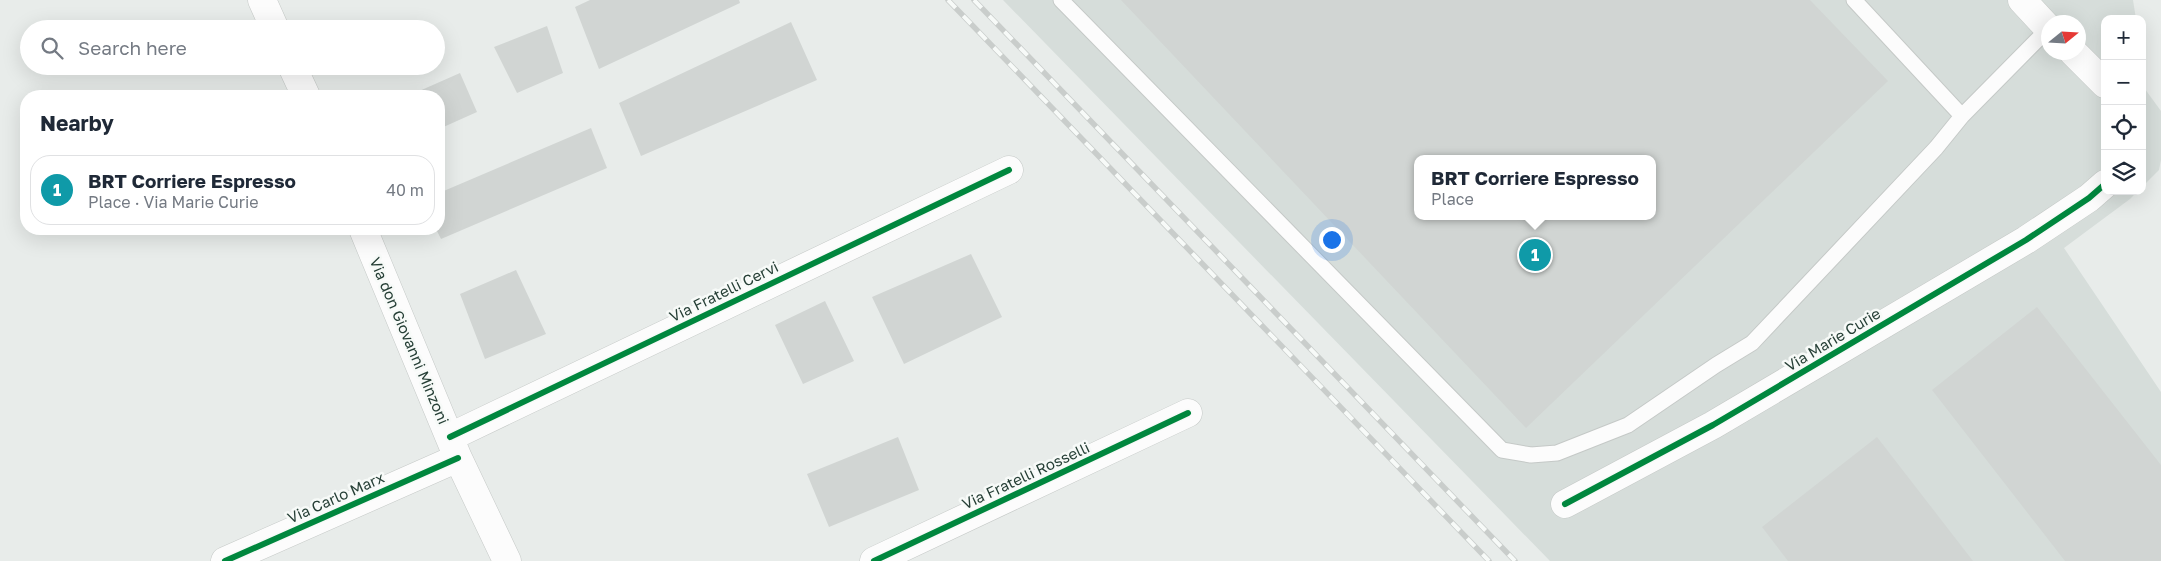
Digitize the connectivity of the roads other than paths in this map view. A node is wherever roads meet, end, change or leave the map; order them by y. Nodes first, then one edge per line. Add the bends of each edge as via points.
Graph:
1 (262, 0) edge
2 (1061, 0) edge
3 (1854, 0) edge
4 (2022, 0) edge
5 (271, 20) edge
6 (2041, 20) edge
7 (2041, 35) edge
8 (2081, 60) edge
9 (296, 75) edge
10 (2101, 80) edge
11 (303, 90) edge
12 (1962, 116) junction
13 (1009, 170) dead end
14 (2101, 187) edge
15 (365, 235) edge
16 (1188, 413) dead end
17 (454, 448) junction
18 (1565, 504) dead end
19 (225, 561) edge
20 (507, 561) edge
21 (874, 561) edge

1 - 5 street
2 - 12 lane via 1502,450 1530,455 1558,453 1628,425 1752,343 1936,148
3 - 12 lane
4 - 6 street
7 - 12 lane
8 - 10 street
9 - 11 street
13 - 17 street, Via Fratelli Cervi
14 - 18 street, Via Marie Curie via 2018,245 1713,425
15 - 17 street, Via don Giovanni Minzoni
16 - 21 street, Via Fratelli Rosselli
17 - 19 street, Via Carlo Marx
17 - 20 street, Via don Giovanni Minzoni

